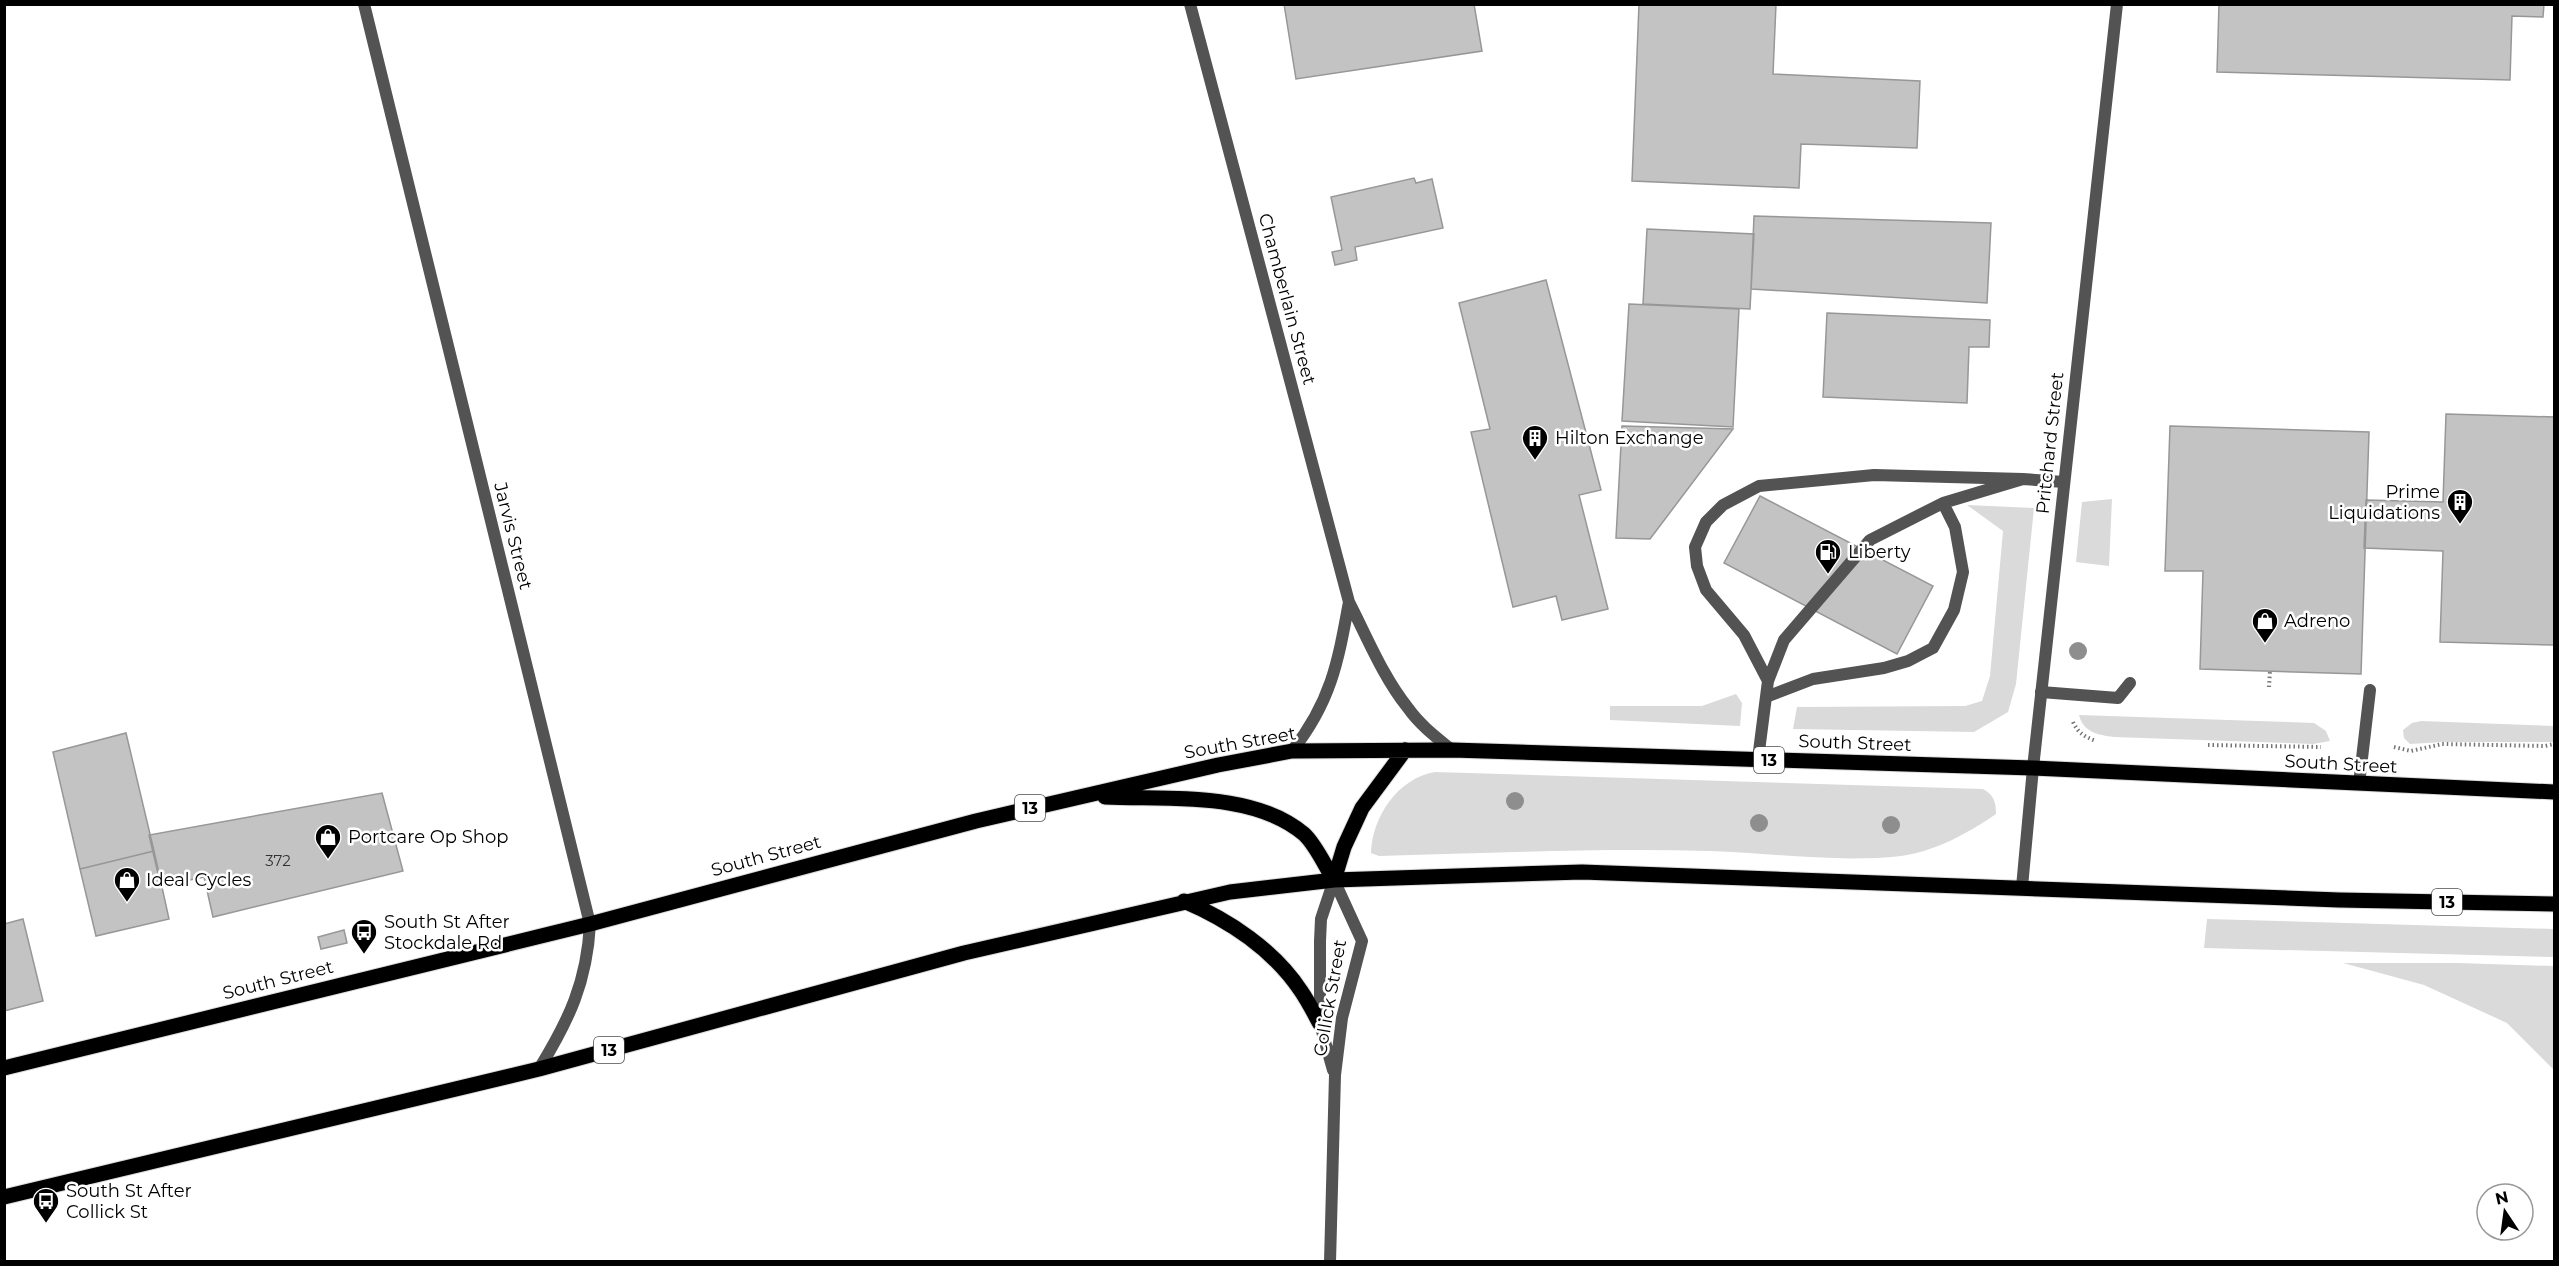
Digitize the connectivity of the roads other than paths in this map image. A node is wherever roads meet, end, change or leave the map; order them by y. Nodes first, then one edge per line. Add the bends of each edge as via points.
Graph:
1 (364, 4) edge
2 (1190, 4) edge
3 (2117, 4) edge
4 (2023, 479) junction
5 (2064, 482) junction
6 (1943, 503) junction
7 (1349, 602) junction
8 (1768, 681) junction
9 (2130, 683) dead end
10 (2370, 690) dead end
11 (2041, 693) junction
12 (1766, 697) junction
13 (1405, 750) junction
14 (1452, 750) junction
15 (1292, 751) junction
16 (1758, 759) junction
17 (2033, 768) junction
18 (2359, 784) junction
19 (2554, 792) edge
20 (1084, 796) junction
21 (1334, 880) junction
22 (2022, 886) junction
23 (1184, 901) junction
24 (2554, 904) edge
25 (590, 924) junction
26 (1320, 1024) junction
27 (4, 1068) edge
28 (539, 1069) junction
29 (1335, 1075) junction
30 (4, 1197) edge
31 (1330, 1262) edge

1 - 25 street, Jarvis Street
2 - 7 street, Chamberlain Street
3 - 5 street, Pritchard Street
4 - 5 street
4 - 6 street
4 - 8 street via 1874,475 1759,486 1723,505 1706,522 1695,547 1697,566 1706,590 1744,635
5 - 11 street, Pritchard Street
6 - 8 street via 1870,540 1784,640
6 - 12 street via 1955,527 1963,573 1954,610 1933,648 1908,661 1813,679
7 - 14 street, Chamberlain Street via 1408,709
7 - 15 street, Chamberlain Street via 1330,688
8 - 12 street
9 - 11 street via 2118,698
10 - 18 street
11 - 17 street, Pritchard Street
12 - 16 street
13 - 14 main road, South Street / 13
13 - 15 main road, South Street / 13
13 - 21 main road via 1362,808
14 - 16 main road, South Street / 13
15 - 20 main road, South Street / 13
16 - 17 main road, South Street / 13
17 - 18 main road, South Street / 13
17 - 22 street, Pritchard Street
18 - 19 main road, South Street / 13
20 - 21 main road via 1235,802 1276,815 1306,836
20 - 25 main road, South Street / 13
21 - 22 main road, 13 via 1582,872
21 - 23 main road, 13
21 - 26 street, Collick Street via 1322,919
21 - 29 street, Collick Street via 1362,941 1342,1018
22 - 24 main road, 13 via 2339,900
23 - 26 main road via 1217,915 1254,942 1301,990
23 - 28 main road, 13 via 964,953
25 - 27 main road, South Street / 13
25 - 28 street, Jarvis Street via 580,986 565,1026
26 - 29 street, Collick Street
28 - 30 main road, 13
29 - 31 street, Collick Street

